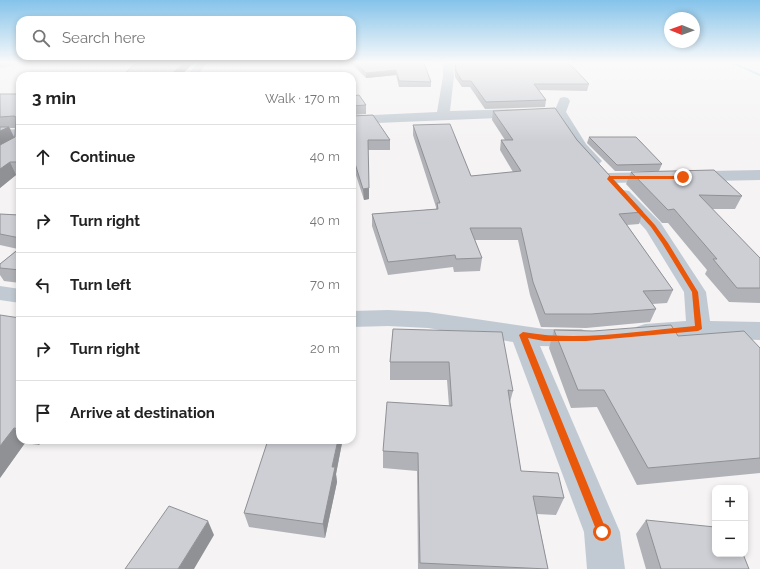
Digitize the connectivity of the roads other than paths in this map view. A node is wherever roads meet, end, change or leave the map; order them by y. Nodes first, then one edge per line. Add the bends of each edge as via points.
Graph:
1 (446, 90) edge
2 (443, 115) junction
3 (356, 120) edge
4 (0, 134) edge
5 (16, 140) edge
6 (760, 175) edge
7 (609, 178) junction
8 (0, 293) edge
9 (16, 295) edge
10 (356, 319) edge
11 (698, 329) junction
12 (760, 330) edge
13 (523, 335) junction
14 (606, 569) edge

1 - 2 street
2 - 3 street
2 - 7 street via 552,110 572,130 580,146
4 - 5 street
6 - 7 street
7 - 11 street via 653,226 695,292
8 - 9 street
10 - 13 street via 428,320
11 - 12 street
11 - 13 street via 612,336 544,338
13 - 14 street via 602,532

